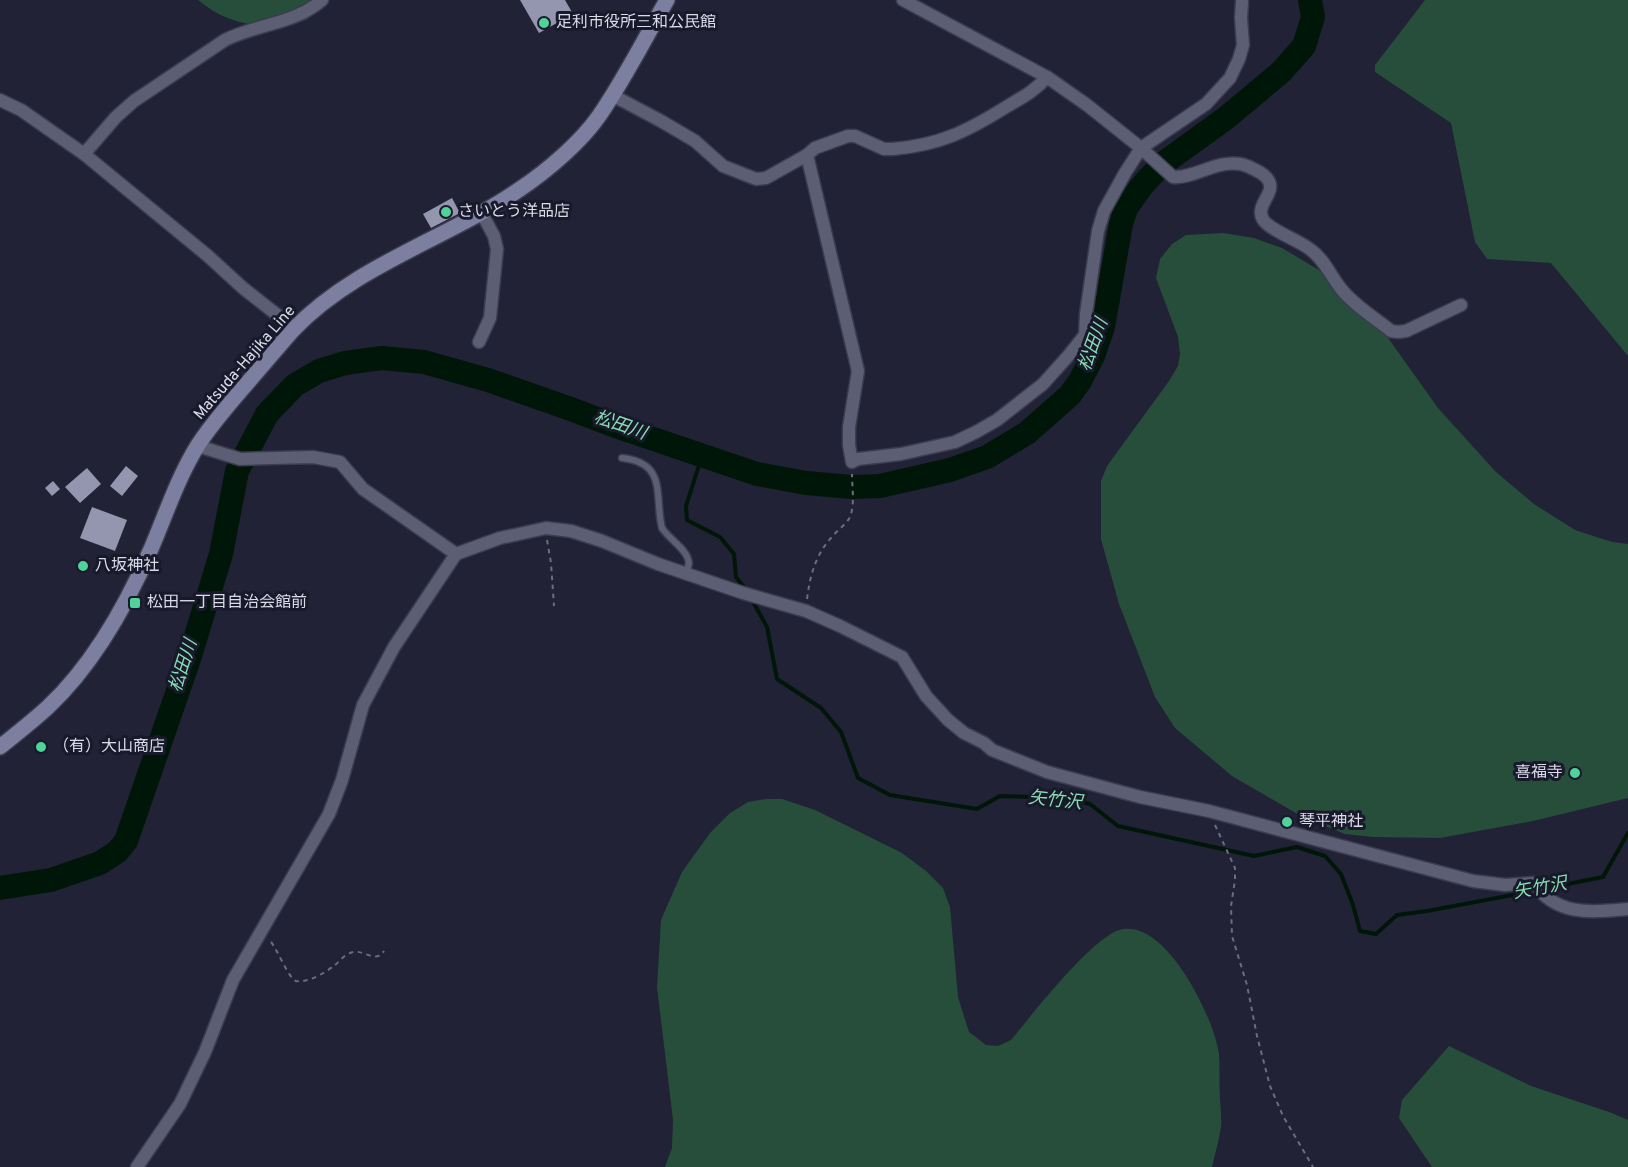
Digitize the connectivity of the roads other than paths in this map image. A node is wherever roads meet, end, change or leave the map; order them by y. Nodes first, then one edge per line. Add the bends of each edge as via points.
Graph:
1 (322, 0) edge
2 (667, 0) edge
3 (903, 0) edge
4 (1242, 2) dead end
5 (1047, 77) junction
6 (612, 95) junction
7 (0, 100) edge
8 (1142, 150) junction
9 (84, 153) junction
10 (807, 155) junction
11 (481, 212) junction
12 (1461, 305) dead end
13 (294, 329) junction
14 (479, 342) dead end
15 (198, 446) junction
16 (622, 458) dead end
17 (456, 554) junction
18 (686, 573) junction
19 (0, 747) edge
20 (1628, 909) edge
21 (137, 1167) edge

1 - 9 street via 297,16 225,40 134,101
2 - 6 main road, Matsuda-Hajika Line
3 - 5 street
4 - 8 street via 1243,45 1230,78 1206,104
5 - 8 street
5 - 10 street via 1040,86 972,128 944,139 884,149 848,136
6 - 10 street via 695,141 723,165 756,179 766,178
6 - 11 main road, Matsuda-Hajika Line via 598,117 551,166
7 - 9 street
8 - 10 street via 1114,192 1100,222 1085,335 1043,384 997,420 954,442 852,462 849,427 858,371
8 - 12 street via 1175,178 1209,167 1239,164 1270,179 1263,207 1265,222 1311,250 1342,291 1391,331 1406,331
9 - 13 street
11 - 13 main road, Matsuda-Hajika Line via 354,282
11 - 14 street via 497,249 490,318
13 - 15 main road, Matsuda-Hajika Line via 215,420
15 - 17 street via 240,459 313,457 340,462 363,489
15 - 19 main road, Matsuda-Hajika Line via 105,638 48,707
16 - 18 lane via 645,464 652,473 658,486 662,528 687,556
17 - 18 street via 500,538 544,529 570,531
17 - 21 street via 376,679 363,705 329,814 232,980 180,1104
18 - 20 street via 806,611 902,657 926,696 964,733 992,750 1047,772 1473,881 1533,883 1559,906

